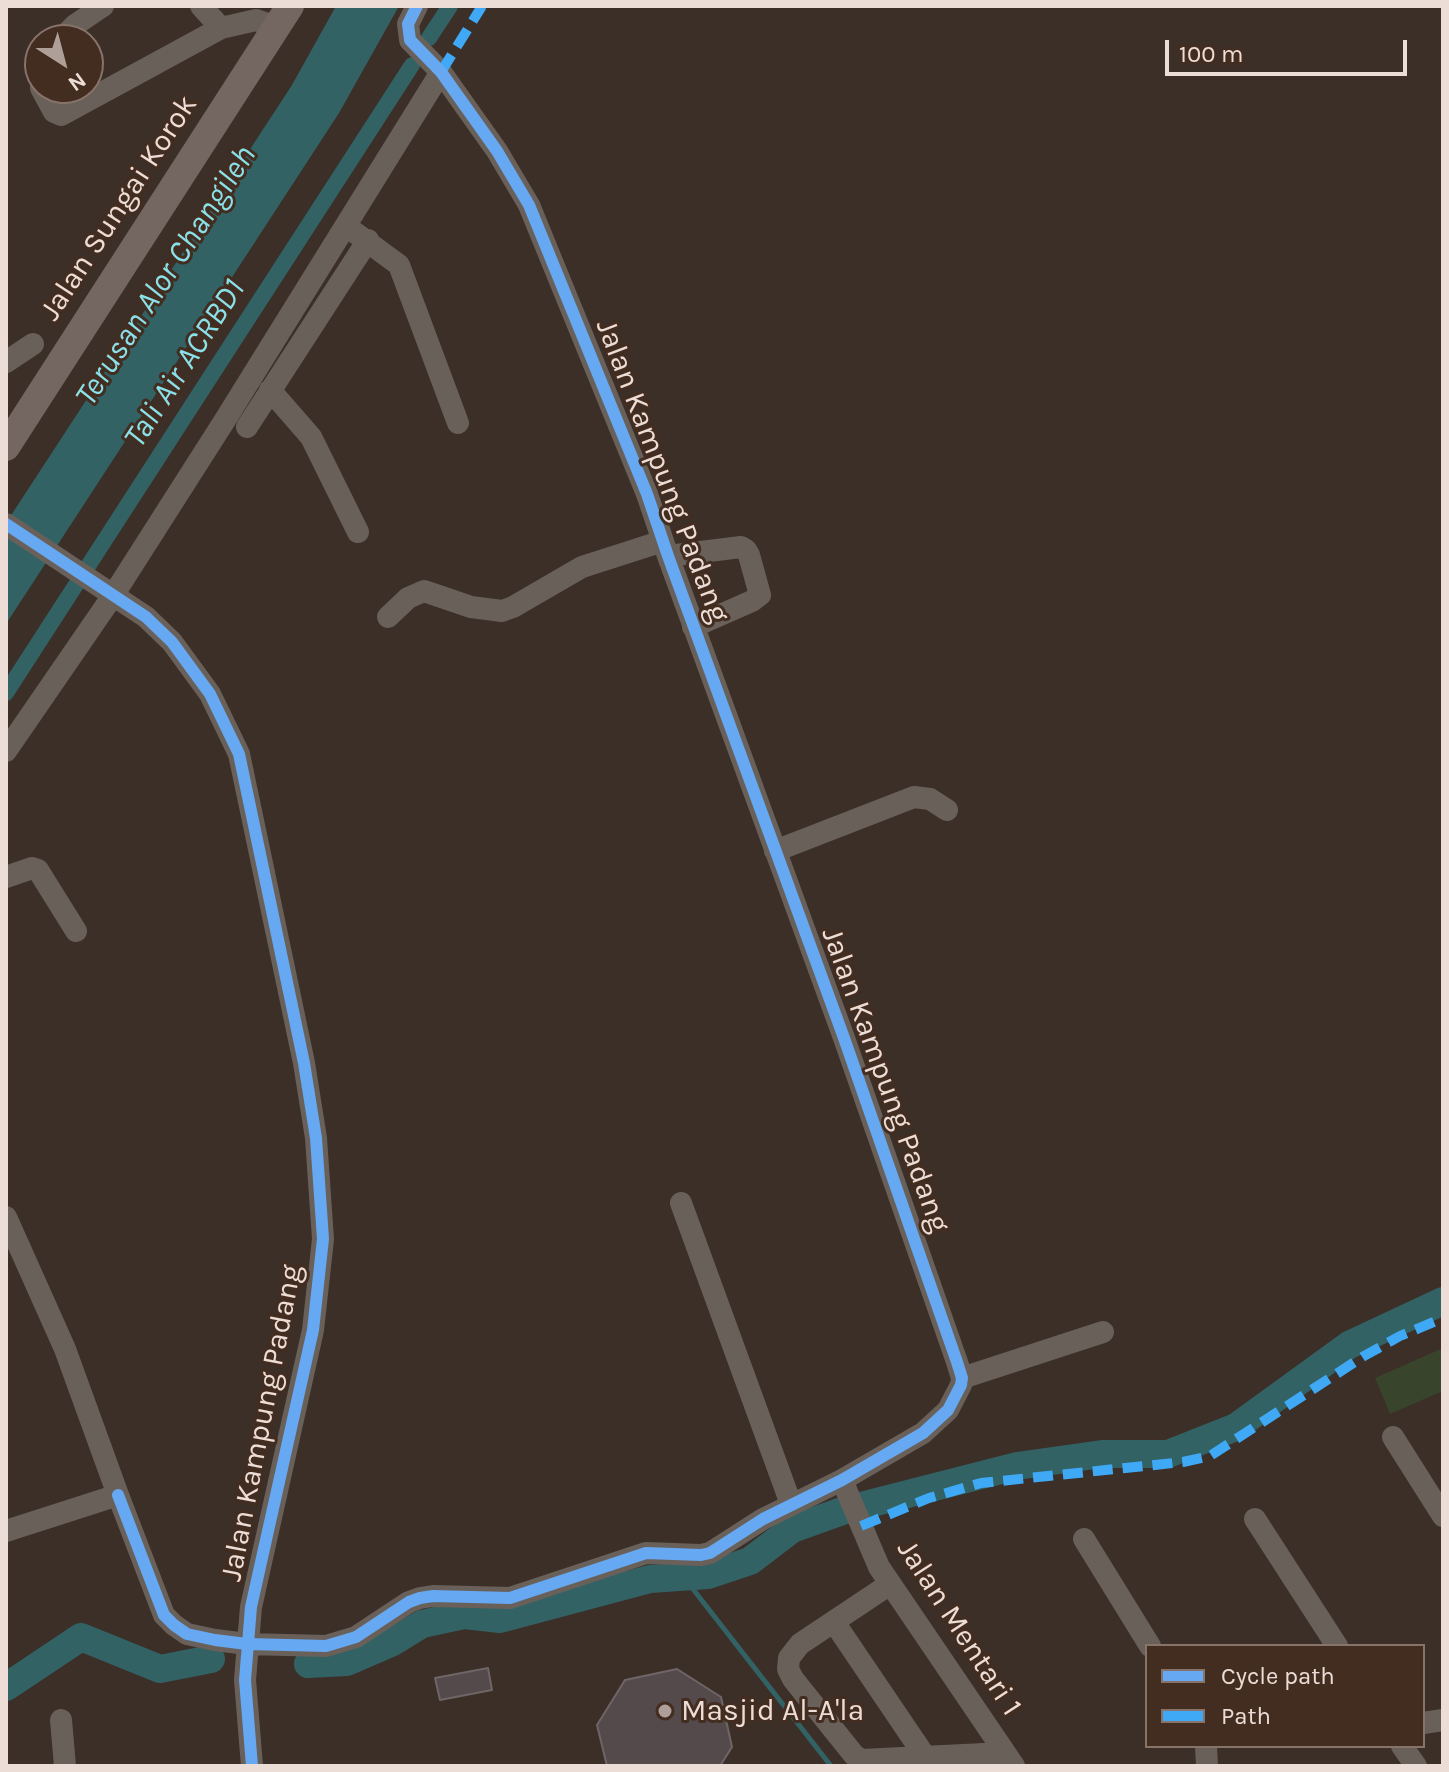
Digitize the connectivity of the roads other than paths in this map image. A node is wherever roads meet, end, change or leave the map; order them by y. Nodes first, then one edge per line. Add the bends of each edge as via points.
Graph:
1 (103, 6) edge
2 (201, 6) edge
3 (417, 6) edge
4 (283, 16) edge
5 (76, 24) edge
6 (221, 28) junction
7 (441, 72) junction
8 (104, 92) edge
9 (50, 104) edge
10 (81, 104) edge
11 (346, 226) junction
12 (368, 240) junction
13 (33, 344) dead end
14 (6, 362) edge
15 (270, 390) junction
16 (458, 423) dead end
17 (247, 427) dead end
18 (6, 447) edge
19 (6, 524) edge
20 (358, 532) dead end
21 (665, 549) junction
22 (107, 589) junction
23 (388, 617) dead end
24 (693, 627) junction
25 (6, 751) edge
26 (947, 810) dead end
27 (775, 851) junction
28 (6, 877) edge
29 (76, 931) dead end
30 (681, 1203) dead end
31 (6, 1217) edge
32 (14, 1259) edge
33 (1103, 1332) dead end
34 (962, 1378) junction
35 (1393, 1437) dead end
36 (844, 1485) junction
37 (118, 1495) junction
38 (791, 1504) junction
39 (1443, 1516) edge
40 (1255, 1519) dead end
41 (6, 1531) edge
42 (1084, 1539) dead end
43 (890, 1584) junction
44 (834, 1622) junction
45 (247, 1644) junction
46 (1149, 1644) edge
47 (1336, 1644) edge
48 (61, 1720) dead end
49 (1403, 1748) edge
50 (926, 1758) junction
51 (1009, 1759) edge
52 (65, 1766) edge
53 (252, 1766) edge
54 (1416, 1766) edge

1 - 5 street
2 - 6 street
3 - 7 street, Jalan Kampung Padang via 407,31 415,47
4 - 6 street
4 - 18 main road, Jalan Sungai Korok
6 - 8 street
7 - 11 street
7 - 21 street, Jalan Kampung Padang via 529,205
9 - 10 street via 61,115
11 - 12 street
11 - 22 street
12 - 15 street
12 - 16 street via 399,265
13 - 14 street
15 - 17 street
15 - 20 street via 311,437
19 - 22 street, Jalan Kampung Padang
21 - 23 street via 582,567 502,611 424,591
21 - 24 street, Jalan Kampung Padang
21 - 24 street via 741,547 749,555 760,595
22 - 25 street
22 - 45 street, Jalan Kampung Padang via 146,617 188,662 239,754 316,1138 323,1239 313,1330
24 - 27 street, Jalan Kampung Padang
26 - 27 street via 930,799 914,797
27 - 34 street, Jalan Kampung Padang
28 - 29 street via 38,870
30 - 38 street
31 - 32 street
32 - 37 street via 65,1349
33 - 34 street
34 - 36 street via 957,1398 923,1433
35 - 39 street
36 - 38 street
36 - 43 street, Jalan Mentari 1
37 - 41 street
37 - 45 street via 164,1615 187,1634
38 - 45 street via 710,1553 646,1553 510,1598 420,1598 340,1644
40 - 47 street
42 - 46 street
43 - 44 street
43 - 51 street, Jalan Mentari 1
44 - 50 street
44 - 50 street via 793,1651 788,1664 793,1679 857,1759
45 - 53 street, Jalan Kampung Padang
48 - 52 street
49 - 54 street
50 - 51 street

